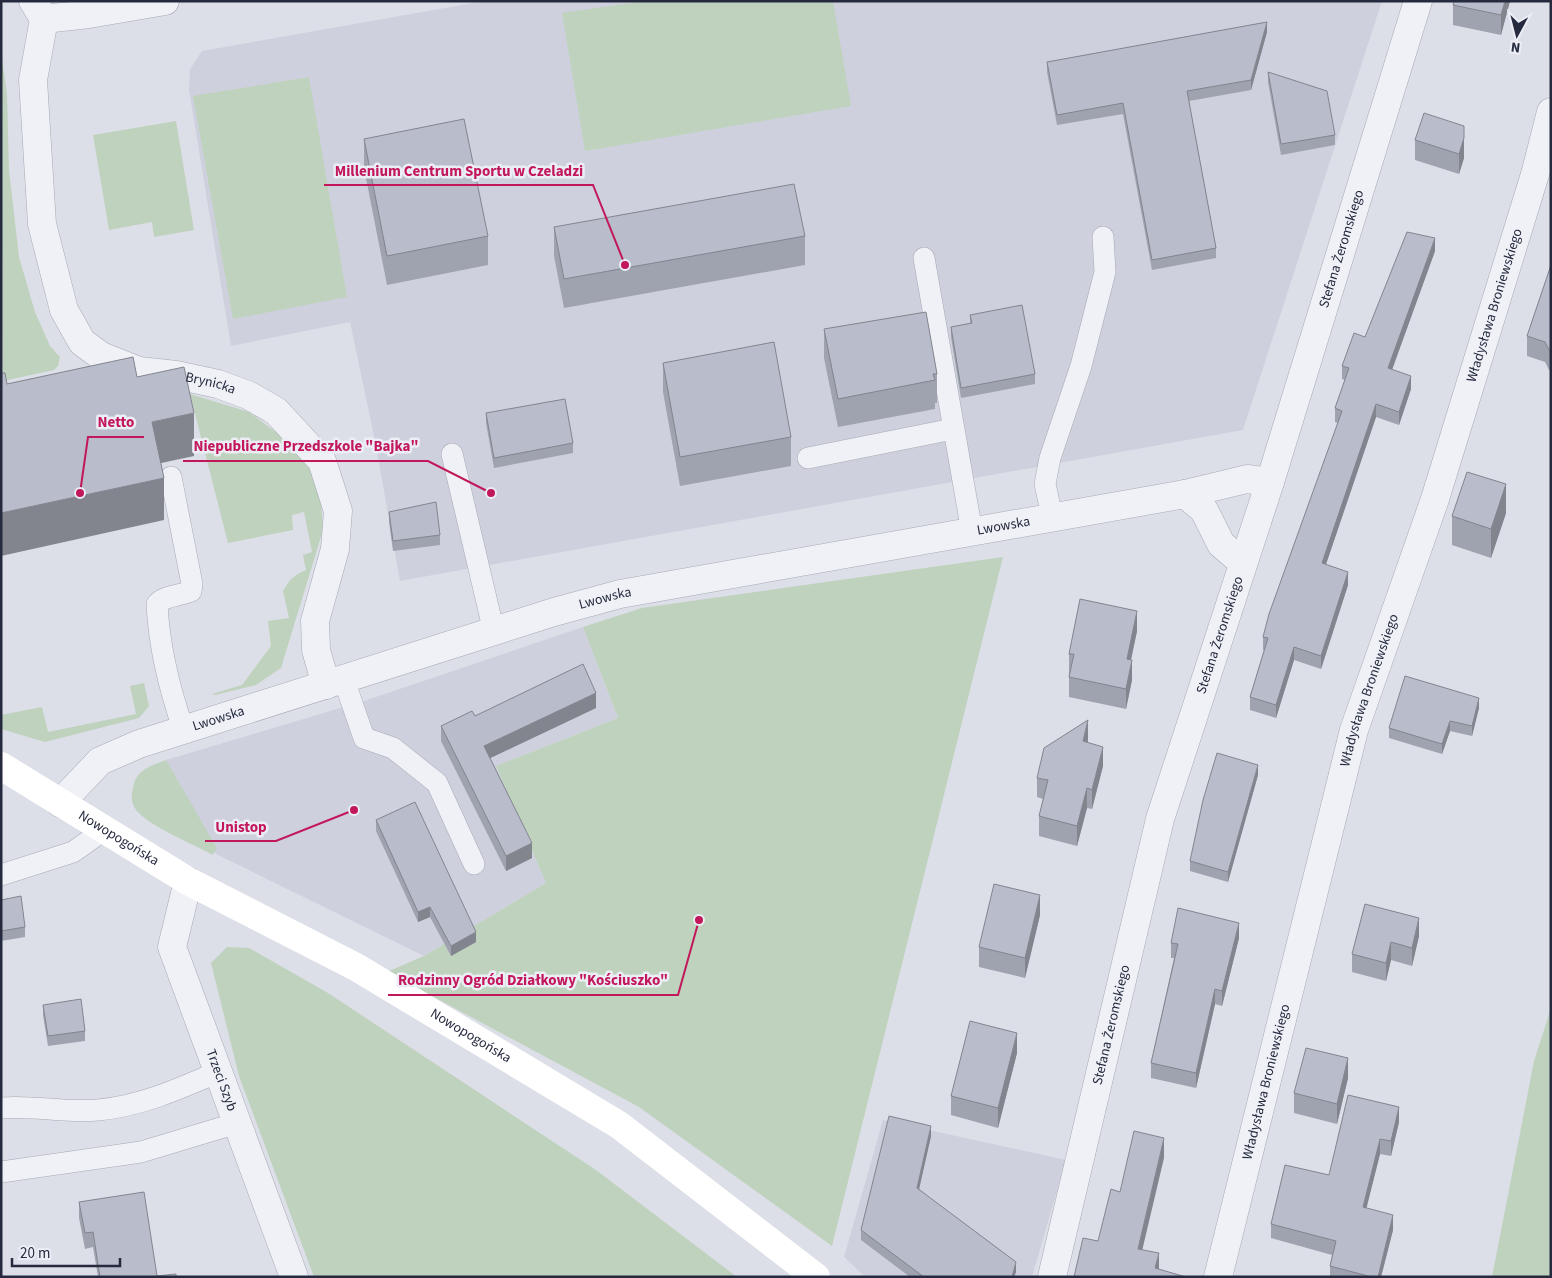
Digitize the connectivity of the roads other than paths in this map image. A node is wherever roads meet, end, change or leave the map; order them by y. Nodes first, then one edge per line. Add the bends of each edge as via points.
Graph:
1 (165, 1) edge
2 (1418, 1) edge
3 (38, 10) edge
4 (1551, 112) edge
5 (1102, 237) dead end
6 (924, 258) dead end
7 (952, 429) junction
8 (452, 454) dead end
9 (808, 458) dead end
10 (171, 477) dead end
11 (1270, 482) junction
12 (1185, 494) junction
13 (1052, 516) junction
14 (972, 532) junction
15 (1243, 563) junction
16 (494, 632) junction
17 (335, 683) junction
18 (184, 730) junction
19 (1, 766) edge
20 (60, 802) junction
21 (104, 830) junction
22 (474, 864) dead end
23 (1, 875) edge
24 (188, 881) junction
25 (218, 1072) junction
26 (1, 1108) edge
27 (237, 1123) junction
28 (1, 1172) edge
29 (294, 1277) edge
30 (816, 1277) edge
31 (1052, 1277) edge
32 (1218, 1277) edge

1 - 3 street
2 - 11 street, Stefana Żeromskiego
3 - 17 street, Brynicka via 34,80 42,224 64,310 95,365 176,375 218,384 248,395 276,412 322,461 338,511 335,549 315,622 316,650
4 - 32 street, Władysława Broniewskiego via 1536,171 1435,499 1354,730
5 - 13 lane via 1105,272 1081,366 1050,458 1045,484
6 - 7 lane
7 - 9 lane
7 - 14 lane
8 - 16 lane
10 - 18 lane via 192,584 191,590 162,599 157,604 172,689
11 - 12 street, Lwowska via 1247,480
11 - 15 street, Stefana Żeromskiego
12 - 13 street, Lwowska
12 - 15 street via 1204,510 1221,544
13 - 14 street, Lwowska
14 - 16 street, Lwowska via 620,594
15 - 31 street, Stefana Żeromskiego via 1160,819
16 - 17 street, Lwowska
17 - 18 street, Lwowska
17 - 22 lane via 364,738 393,748 437,783
18 - 20 street, Lwowska via 100,760
19 - 20 street, Nowopogońska
20 - 21 street, Nowopogońska
21 - 23 lane via 73,852
21 - 24 street, Nowopogońska
24 - 25 street, Trzeci Szyb via 172,947
24 - 30 street, Nowopogońska via 356,967 619,1125
25 - 26 lane via 150,1101 96,1110
25 - 27 street, Trzeci Szyb
27 - 28 lane via 142,1152
27 - 29 street, Trzeci Szyb

